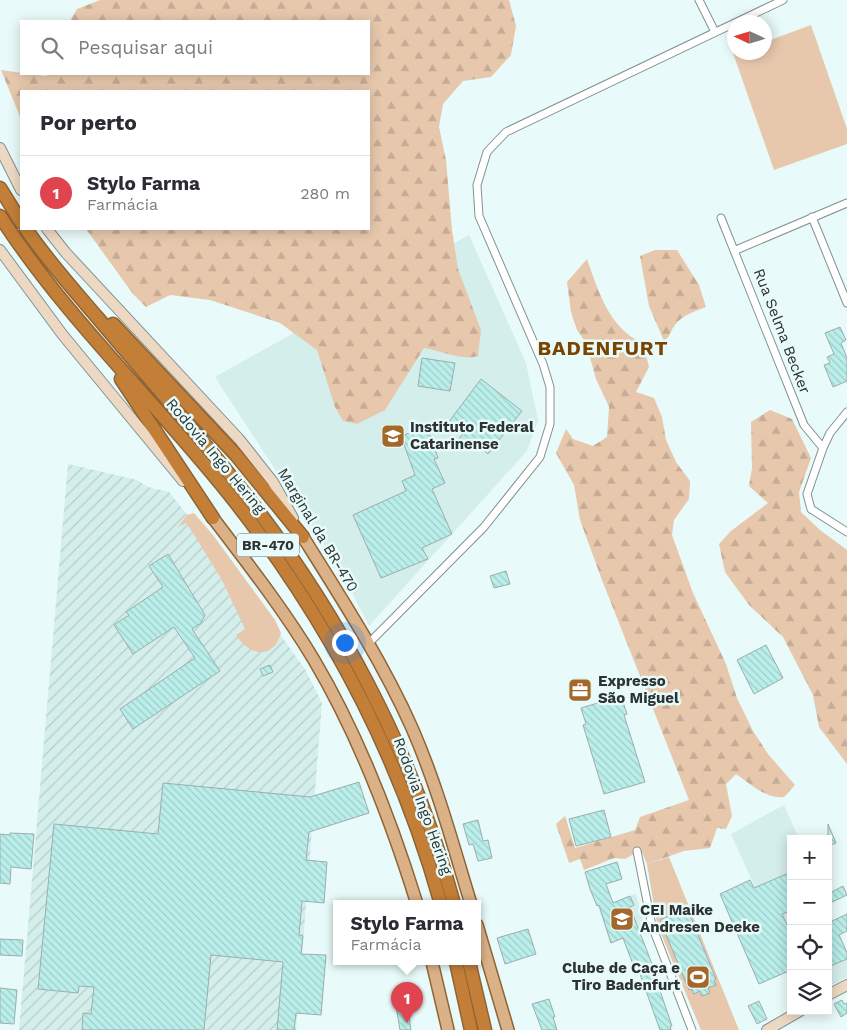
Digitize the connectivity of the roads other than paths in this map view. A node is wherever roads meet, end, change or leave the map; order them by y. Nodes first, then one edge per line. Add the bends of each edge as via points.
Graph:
1 (698, 0) edge
2 (778, 1) edge
3 (715, 32) junction
4 (0, 148) edge
5 (0, 188) edge
6 (20, 188) edge
7 (847, 203) edge
8 (0, 216) edge
9 (812, 217) junction
10 (721, 218) dead end
11 (20, 220) edge
12 (27, 230) edge
13 (48, 230) edge
14 (0, 250) edge
15 (736, 250) junction
16 (66, 282) junction
17 (847, 303) edge
18 (90, 334) junction
19 (847, 412) edge
20 (823, 448) junction
21 (213, 518) junction
22 (847, 532) edge
23 (304, 536) junction
24 (369, 643) junction
25 (637, 851) dead end
26 (416, 900) edge
27 (439, 900) edge
28 (453, 900) edge
29 (470, 900) edge
30 (481, 939) edge
31 (433, 965) edge
32 (457, 965) edge
33 (470, 965) edge
34 (847, 985) edge
35 (832, 993) edge
36 (793, 1015) edge
37 (448, 1030) edge
38 (471, 1030) edge
39 (485, 1030) edge
40 (508, 1030) edge
41 (692, 1030) edge
42 (766, 1030) edge

1 - 3 street
2 - 3 street
3 - 24 street via 506,132 487,152 477,185 479,216 543,364 550,387 550,424 540,457 484,527
4 - 6 main road
5 - 11 highway
7 - 9 street
8 - 18 highway, Rodovia Ingo Hering / BR-470
9 - 15 street
9 - 17 street
10 - 15 street, Rua Selma Becker
12 - 16 highway, Rodovia Ingo Hering / BR-470
13 - 23 main road, Marginal da BR-470 via 239,438 273,482
14 - 21 main road via 62,334
15 - 20 street, Rua Selma Becker via 804,425
16 - 23 highway via 96,306 230,448
16 - 28 highway, Rodovia Ingo Hering / BR-470 via 238,485 287,549 341,633 381,707 413,780
18 - 21 highway
18 - 27 highway, Rodovia Ingo Hering / BR-470 via 228,493 277,556 330,639 385,748 424,848
19 - 20 street
20 - 22 street via 807,494 811,509
21 - 26 main road via 298,636 344,716 382,804
23 - 24 main road, Marginal da BR-470
24 - 29 main road, Marginal da BR-470 via 427,765
25 - 41 street via 652,926
30 - 40 main road
31 - 37 main road
32 - 38 highway
33 - 39 highway
34 - 35 main road
36 - 42 main road

